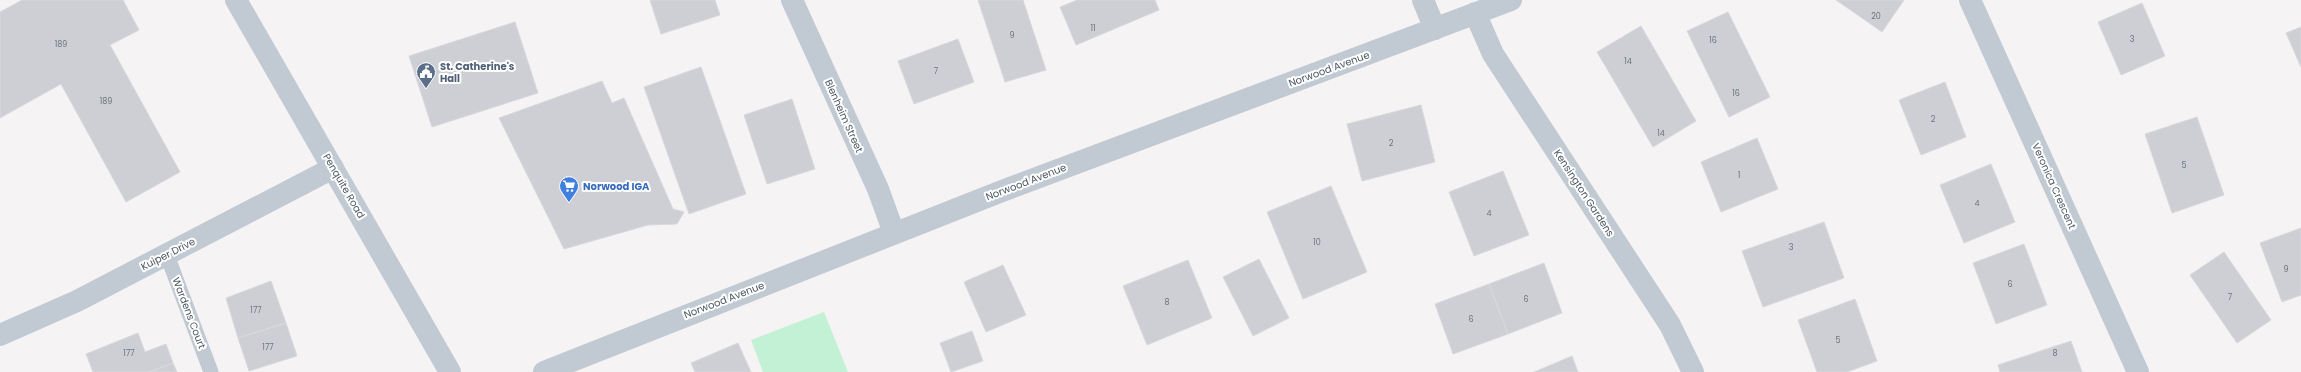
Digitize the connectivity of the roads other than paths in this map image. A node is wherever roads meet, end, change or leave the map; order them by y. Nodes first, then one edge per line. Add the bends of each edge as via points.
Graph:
1 (236, 0) edge
2 (792, 0) edge
3 (1423, 0) edge
4 (1511, 0) edge
5 (1970, 0) edge
6 (1476, 13) junction
7 (1435, 30) junction
8 (333, 168) junction
9 (894, 233) junction
10 (167, 255) junction
11 (0, 335) edge
12 (211, 372) edge
13 (450, 372) edge
14 (544, 372) edge
15 (1693, 372) edge
16 (2138, 372) edge

1 - 8 street, Penquite Road
2 - 9 street, Blenheim Street via 878,189
3 - 7 street
4 - 6 street, Norwood Avenue
5 - 16 street, Veronica Crescent
6 - 7 street, Norwood Avenue
6 - 15 street, Kensington Gardens via 1493,54 1670,325
7 - 9 street, Norwood Avenue via 997,192
8 - 10 street, Kuiper Drive
8 - 13 street, Penquite Road
9 - 14 street, Norwood Avenue
10 - 11 street, Kuiper Drive via 77,301
10 - 12 lane, Wardens Court

